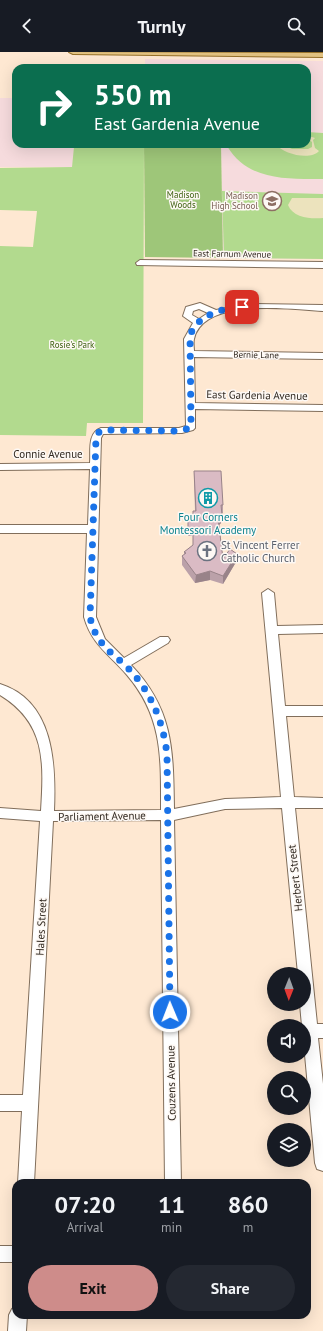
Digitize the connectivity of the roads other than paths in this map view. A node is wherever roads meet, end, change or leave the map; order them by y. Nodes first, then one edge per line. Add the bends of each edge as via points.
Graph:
1 (73, 52) edge
2 (144, 52) edge
3 (219, 53) edge
4 (291, 53) edge
5 (323, 55) edge
6 (140, 263) dead end
7 (323, 265) edge
8 (323, 308) edge
9 (215, 313) junction
10 (198, 322) junction
11 (189, 354) junction
12 (323, 356) edge
13 (191, 406) junction
14 (323, 408) edge
15 (96, 466) junction
16 (0, 467) edge
17 (0, 529) edge
18 (94, 529) junction
19 (268, 593) dead end
20 (272, 630) junction
21 (323, 630) edge
22 (164, 640) dead end
23 (123, 664) junction
24 (0, 689) edge
25 (280, 711) junction
26 (323, 711) edge
27 (288, 803) junction
28 (323, 803) edge
29 (0, 813) edge
30 (168, 815) junction
31 (47, 816) junction
32 (317, 1031) edge
33 (31, 1103) junction
34 (0, 1104) edge
35 (323, 1163) edge
36 (26, 1179) edge
37 (172, 1179) edge
38 (0, 1254) edge
39 (12, 1254) edge
40 (18, 1319) edge
41 (17, 1331) edge

1 - 2 main road
2 - 3 main road
3 - 4 main road
4 - 5 main road
6 - 7 street, East Farnum Avenue
8 - 9 street via 242,307
9 - 10 street
9 - 10 street via 200,306 188,309 187,316
10 - 11 street via 190,335
11 - 12 street, Bernie Lane
11 - 13 street
13 - 14 street, East Gardenia Avenue
13 - 15 street, Couzens Avenue via 191,424 187,430 110,429 99,432 96,438
15 - 16 street, Connie Avenue
15 - 18 street, Couzens Avenue
17 - 18 street
18 - 23 street, Couzens Avenue via 90,617 92,627 102,645
19 - 20 street, Herbert Street
20 - 21 street
20 - 25 street, Herbert Street
22 - 23 street
23 - 30 street, Couzens Avenue via 147,693 161,722 167,754
24 - 31 street, Hales Street via 24,705 39,725 44,737 49,761
25 - 26 street
25 - 27 street, Herbert Street
27 - 28 street, Parliament Avenue
27 - 30 street, Parliament Avenue via 227,804
27 - 32 street, Herbert Street
29 - 31 street, Parliament Avenue
30 - 31 street, Parliament Avenue
30 - 37 street, Couzens Avenue
31 - 33 street, Hales Street
32 - 35 street, Herbert Street
33 - 34 street
33 - 36 street, Hales Street
38 - 39 street
40 - 41 street

